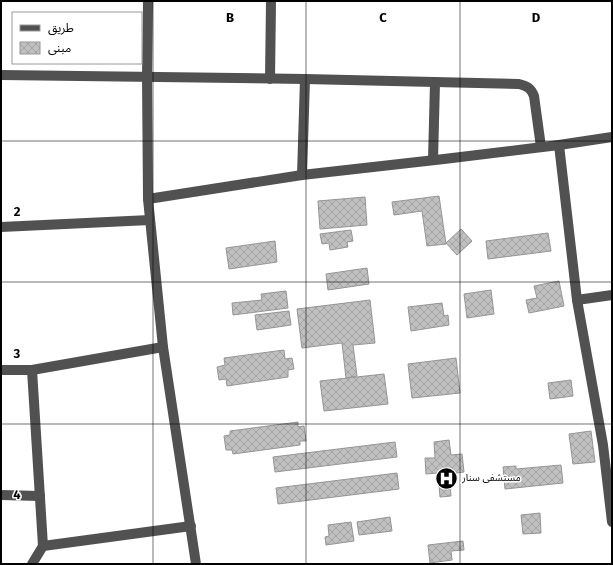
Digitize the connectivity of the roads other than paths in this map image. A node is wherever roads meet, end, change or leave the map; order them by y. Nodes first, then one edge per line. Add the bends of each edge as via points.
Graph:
1 (148, 1) edge
2 (271, 1) edge
3 (1, 75) edge
4 (147, 77) junction
5 (270, 79) junction
6 (305, 79) junction
7 (435, 83) junction
8 (612, 137) edge
9 (559, 145) junction
10 (540, 147) junction
11 (433, 160) junction
12 (302, 175) junction
13 (148, 199) junction
14 (150, 220) junction
15 (1, 227) edge
16 (612, 295) edge
17 (577, 300) junction
18 (163, 347) junction
19 (1, 370) edge
20 (32, 370) junction
21 (607, 444) edge
22 (1, 495) edge
23 (40, 496) junction
24 (612, 522) edge
25 (191, 526) junction
26 (43, 546) junction
27 (32, 564) edge
28 (196, 564) edge

1 - 4 street
2 - 5 street
3 - 4 street
4 - 5 street
4 - 13 street
5 - 6 street
6 - 7 street
6 - 12 street
7 - 10 street via 519,84 531,89
7 - 11 street
8 - 9 street
9 - 10 street
9 - 17 street
10 - 11 street
11 - 12 street
12 - 13 street
13 - 14 street
14 - 15 street
14 - 18 street
16 - 17 street
17 - 21 street
18 - 20 street
18 - 25 street
19 - 20 street
20 - 23 street
21 - 24 street
22 - 23 street
23 - 26 street
25 - 26 street
25 - 28 street
26 - 27 street

